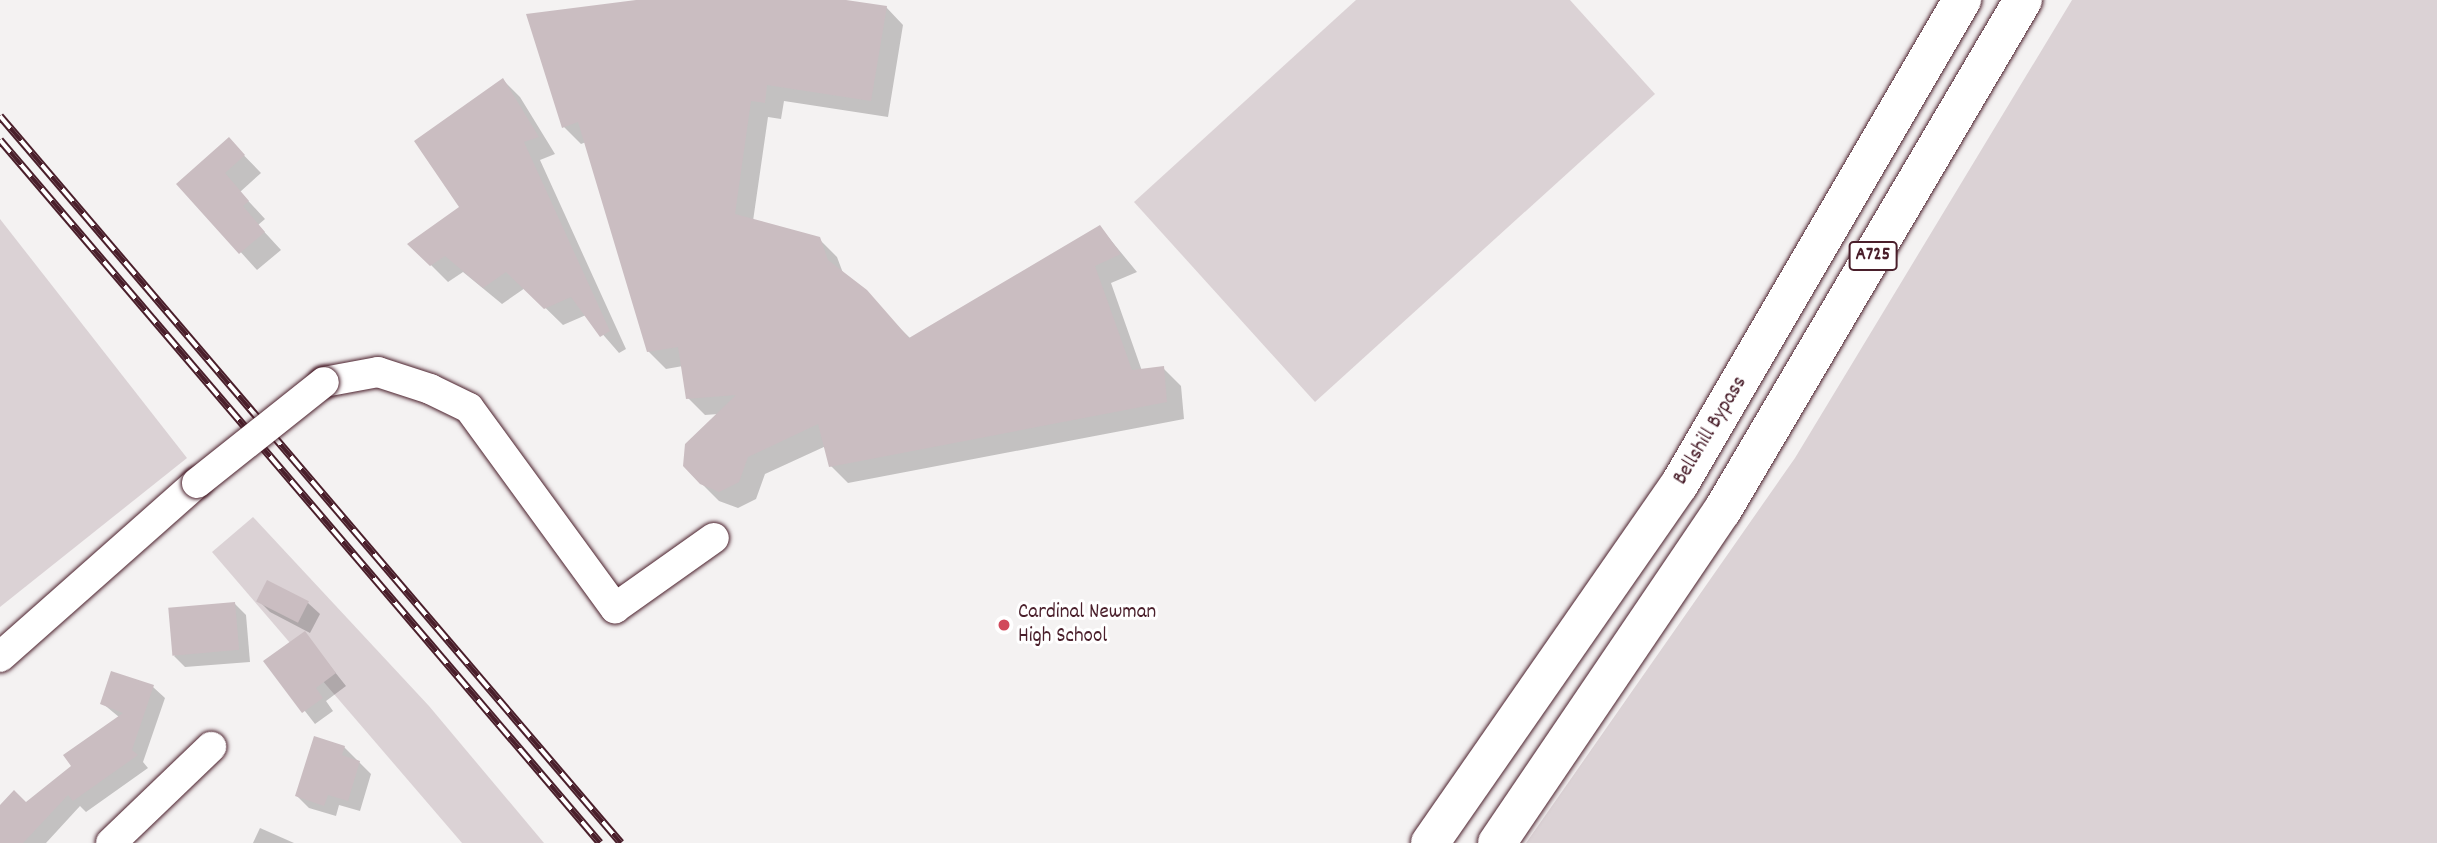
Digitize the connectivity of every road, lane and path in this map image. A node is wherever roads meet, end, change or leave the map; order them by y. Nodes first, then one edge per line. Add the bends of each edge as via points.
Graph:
1 (1962, 0) edge
2 (2023, 0) edge
3 (714, 538) dead end
4 (0, 657) edge
5 (211, 747) dead end
6 (121, 840) edge
7 (1430, 843) edge
8 (1497, 843) edge

1 - 7 highway, Bellshill Bypass / A725 via 1679,485
2 - 8 highway, A725 via 1722,511
3 - 4 street, bridge via 615,608 469,408 430,389 378,373 324,382 197,483
5 - 6 street

